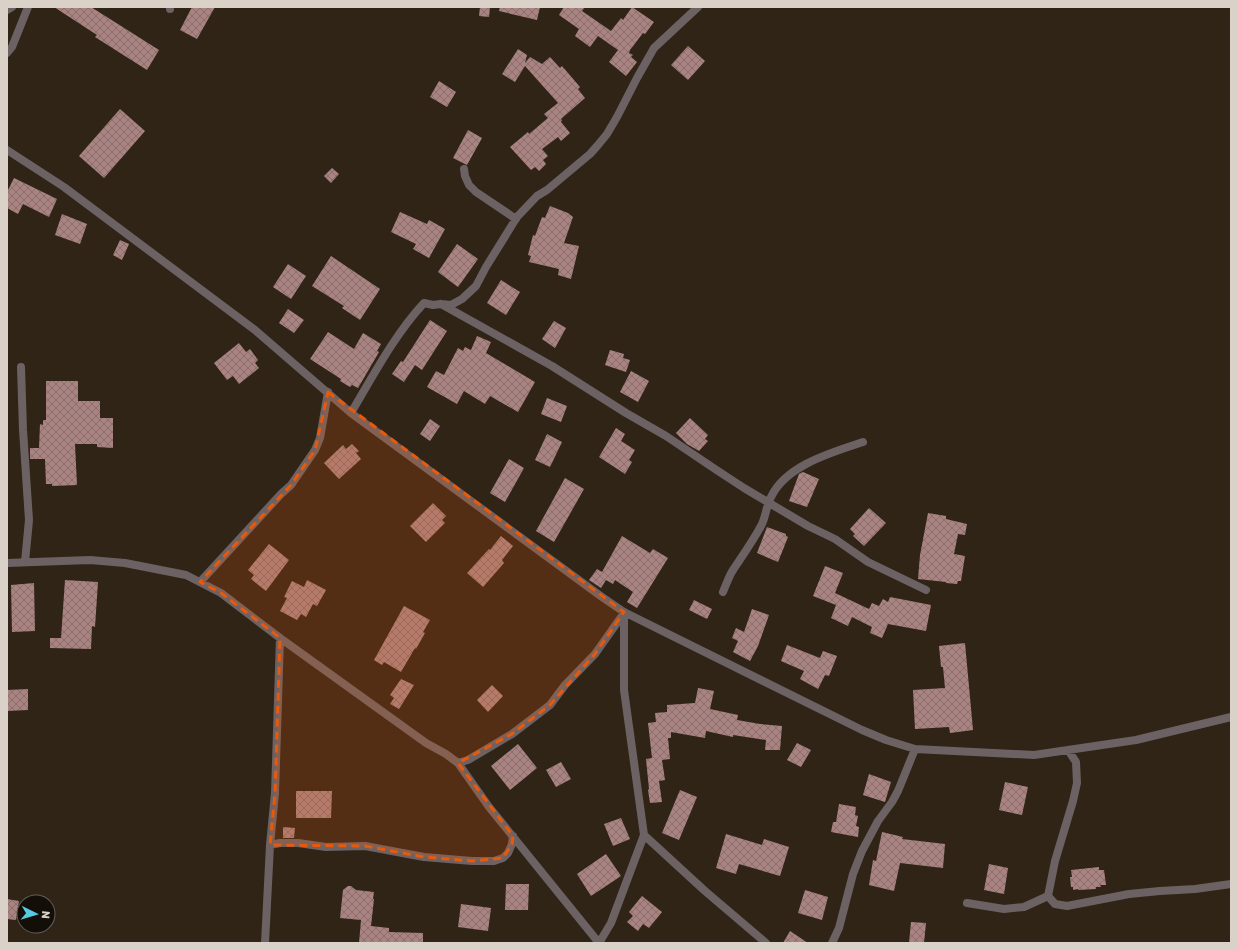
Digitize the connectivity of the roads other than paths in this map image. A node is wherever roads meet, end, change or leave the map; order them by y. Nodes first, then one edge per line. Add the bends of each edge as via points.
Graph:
1 (12, 7) edge
2 (28, 7) edge
3 (698, 7) edge
4 (7, 10) edge
5 (7, 53) edge
6 (7, 150) edge
7 (464, 169) dead end
8 (516, 219) junction
9 (441, 304) junction
10 (21, 368) dead end
11 (328, 392) junction
12 (351, 413) junction
13 (863, 442) dead end
14 (769, 503) junction
15 (25, 562) junction
16 (7, 563) edge
17 (200, 582) junction
18 (926, 590) dead end
19 (723, 592) dead end
20 (624, 612) junction
21 (280, 638) junction
22 (1231, 717) edge
23 (915, 749) junction
24 (1068, 750) junction
25 (458, 763) junction
26 (644, 835) junction
27 (512, 836) junction
28 (270, 845) junction
29 (1231, 884) edge
30 (1048, 896) junction
31 (967, 903) dead end
32 (265, 943) edge
33 (599, 943) edge
34 (766, 943) edge
35 (832, 943) edge

1 - 4 street
2 - 5 street via 12,47
3 - 8 street via 654,48 617,117 598,145 537,196
6 - 11 street via 64,187 255,330
7 - 8 street via 469,185 476,192
8 - 9 street via 476,286 451,305
9 - 12 street via 424,303 416,312 382,361
9 - 14 street via 552,366
10 - 15 street via 29,520
11 - 12 street
11 - 17 street via 316,450 292,485
12 - 20 street
13 - 14 street via 824,455 784,478
14 - 18 street via 834,539 868,562
14 - 19 street via 763,524 732,571
15 - 16 street
15 - 17 street via 90,560 118,563 186,575
17 - 21 street via 221,593
20 - 23 street via 862,730
20 - 25 street via 595,654 550,704 512,734 468,760
20 - 26 street via 624,690
21 - 25 street via 426,743
21 - 28 street via 275,793
22 - 24 street via 1136,740
23 - 24 street via 1034,755
23 - 35 street via 898,791 862,851 853,874 839,928
24 - 30 street via 1076,762 1077,783
25 - 27 street
26 - 33 street via 611,923
26 - 34 street
27 - 28 street via 508,853 494,861 424,857 365,846 326,847 280,843
27 - 33 street
28 - 32 street
29 - 30 street via 1129,894 1067,906 1055,904
30 - 31 street via 1024,907 1004,909

